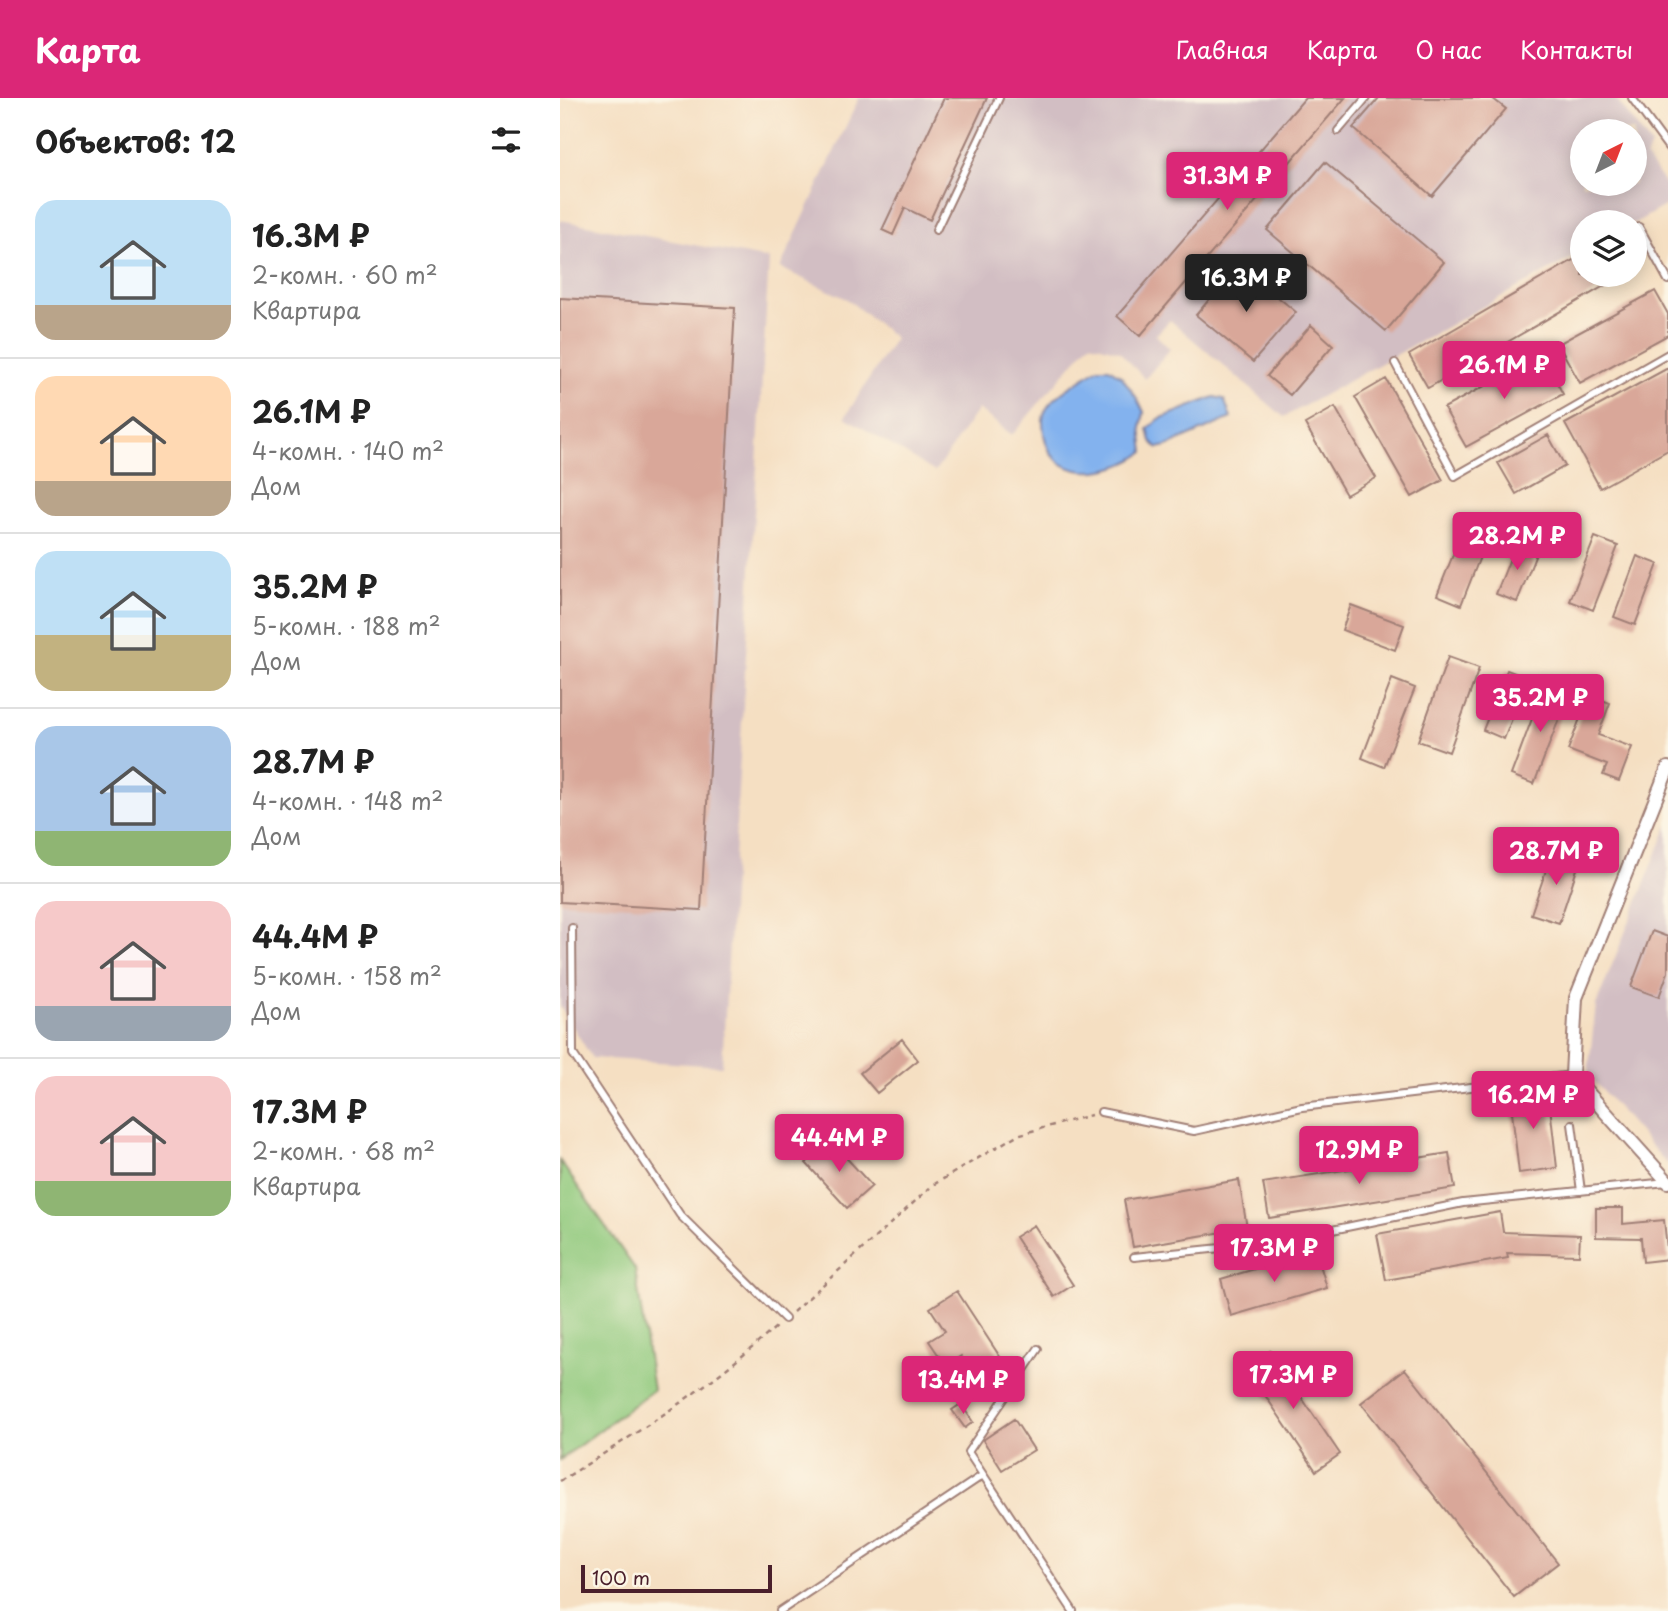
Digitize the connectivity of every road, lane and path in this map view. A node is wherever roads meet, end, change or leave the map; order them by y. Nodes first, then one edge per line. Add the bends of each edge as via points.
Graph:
1 (999, 98) edge
2 (1366, 98) edge
3 (1632, 98) edge
4 (1338, 131) dead end
5 (1668, 147) edge
6 (936, 230) dead end
7 (1647, 241) edge
8 (1668, 279) edge
9 (1668, 354) edge
10 (1395, 363) dead end
11 (1668, 768) edge
12 (572, 928) dead end
13 (1572, 1075) junction
14 (1101, 1112) joint
15 (1572, 1124) dead end
16 (1667, 1182) edge
17 (1581, 1191) junction
18 (1135, 1257) dead end
19 (785, 1319) junction
20 (1038, 1349) dead end
21 (983, 1475) junction
22 (560, 1481) edge
23 (780, 1611) edge
24 (1073, 1611) edge

1 - 6 lane
2 - 4 lane
3 - 5 lane
7 - 8 lane
9 - 10 lane via 1455,476
11 - 13 street via 1576,998
12 - 19 lane via 573,1054 680,1215
13 - 14 lane via 1302,1107 1194,1131
13 - 16 street
14 - 19 path via 1017,1135 933,1185
15 - 17 lane
16 - 17 lane
17 - 18 lane via 1463,1203 1269,1243
19 - 22 path via 738,1362
20 - 21 lane via 968,1452
21 - 23 lane
21 - 24 lane

